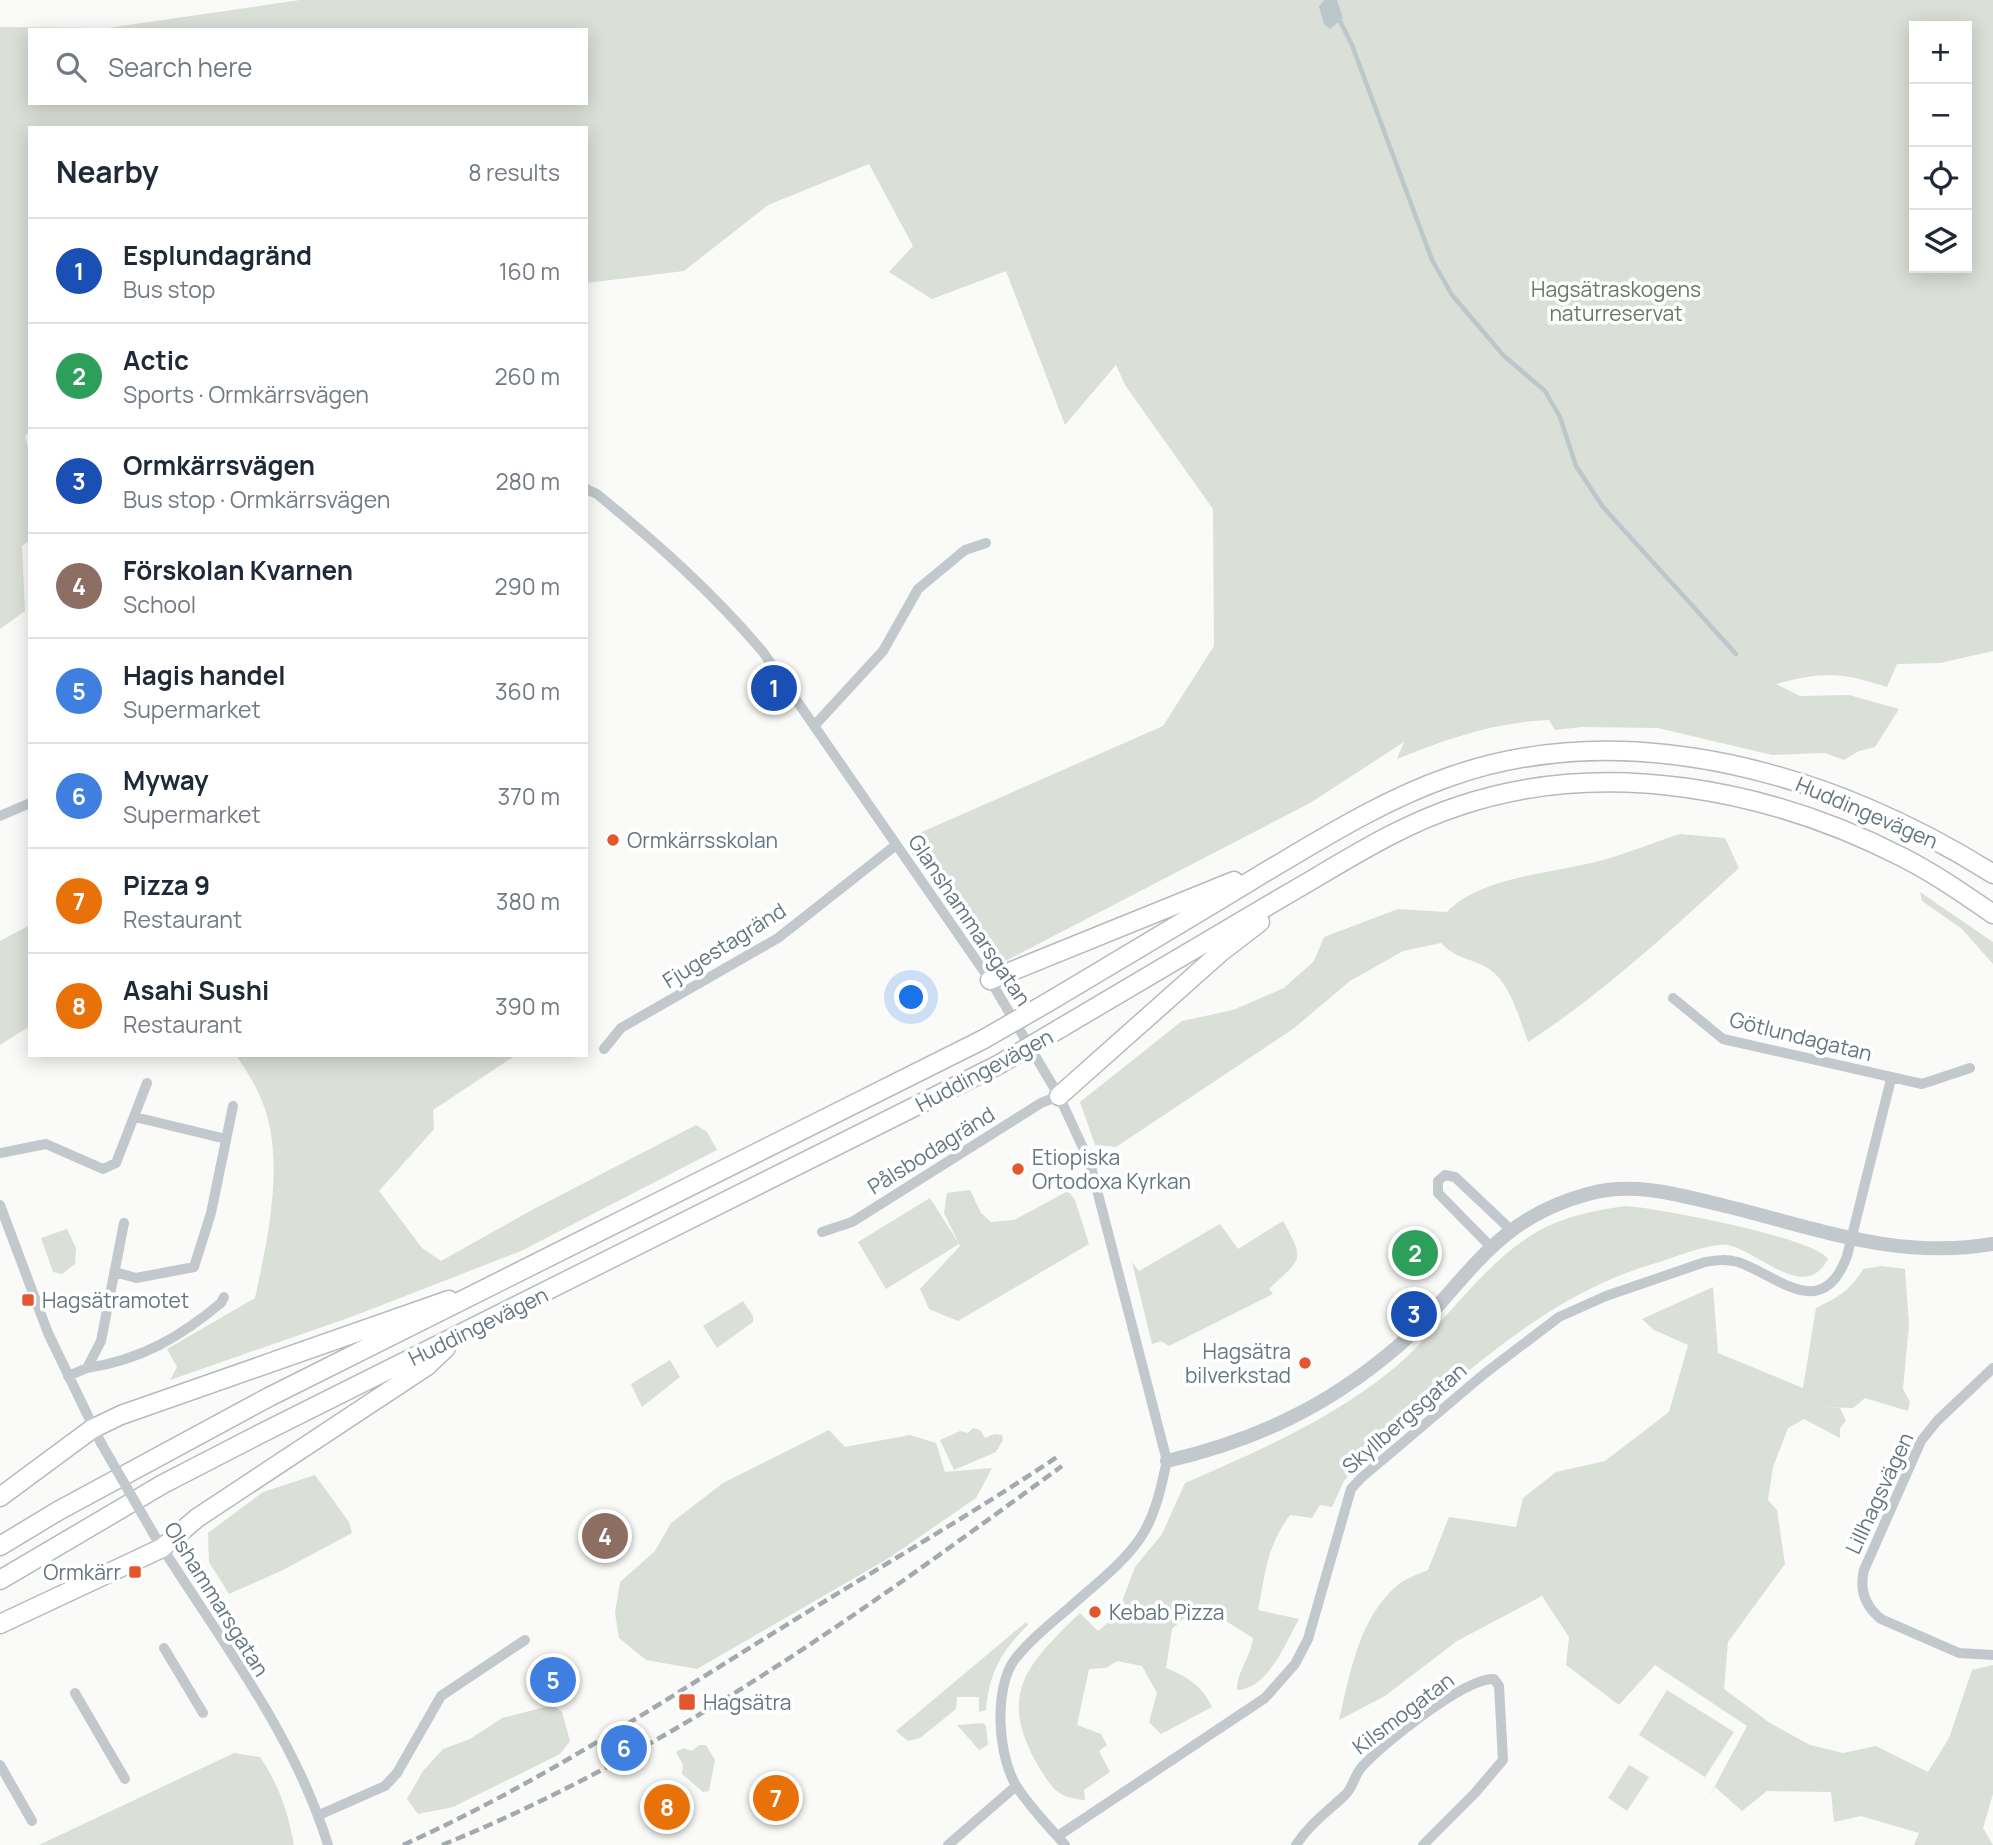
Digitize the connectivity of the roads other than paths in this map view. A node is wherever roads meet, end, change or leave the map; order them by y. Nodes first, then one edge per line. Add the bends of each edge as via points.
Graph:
1 (588, 490) edge
2 (986, 543) dead end
3 (814, 726) junction
4 (28, 804) edge
5 (0, 816) edge
6 (896, 845) junction
7 (1286, 860) junction
8 (1990, 870) edge
9 (1323, 874) junction
10 (1993, 914) edge
11 (990, 980) junction
12 (1672, 998) dead end
13 (604, 1049) dead end
14 (1970, 1069) dead end
15 (1891, 1079) junction
16 (147, 1083) dead end
17 (1059, 1096) junction
18 (233, 1106) dead end
19 (135, 1117) junction
20 (226, 1139) junction
21 (0, 1153) edge
22 (0, 1205) edge
23 (124, 1223) dead end
24 (1510, 1229) junction
25 (822, 1232) dead end
26 (1849, 1239) junction
27 (1993, 1244) edge
28 (1490, 1246) junction
29 (115, 1272) junction
30 (479, 1293) junction
31 (224, 1297) dead end
32 (456, 1338) junction
33 (87, 1368) junction
34 (1993, 1368) edge
35 (68, 1376) junction
36 (97, 1436) junction
37 (1167, 1461) junction
38 (0, 1497) edge
39 (157, 1540) junction
40 (0, 1546) edge
41 (0, 1580) edge
42 (0, 1624) edge
43 (525, 1640) dead end
44 (164, 1648) dead end
45 (1993, 1655) edge
46 (75, 1693) dead end
47 (203, 1713) dead end
48 (0, 1765) edge
49 (125, 1779) dead end
50 (1016, 1786) junction
51 (319, 1815) junction
52 (32, 1821) dead end
53 (1061, 1841) edge
54 (328, 1845) edge
55 (948, 1845) edge
56 (1296, 1845) edge
57 (1423, 1845) edge

1 - 3 street, Glanshammarsgatan via 723,605 763,652
2 - 3 street via 965,550 918,589 883,652
3 - 6 street, Glanshammarsgatan
4 - 5 street
6 - 11 street, Glanshammarsgatan
6 - 13 street, Fjugestagränd via 778,938 621,1028
7 - 8 main road, Huddingevägen via 1385,803 1451,776 1510,761 1587,752 1672,756 1789,778 1889,818
7 - 11 main road
7 - 30 main road, Huddingevägen, bridge via 984,1038
9 - 10 main road, Huddingevägen via 1399,830 1460,805 1587,781 1661,785 1721,794 1837,828 1904,858
9 - 17 main road via 1221,952
9 - 32 main road, Huddingevägen, bridge via 998,1065
11 - 17 street, Glanshammarsgatan
12 - 15 street, Götlundagatan via 1723,1039
14 - 15 street, Götlundagatan via 1922,1084
15 - 26 street, Götlundagatan
16 - 19 street
17 - 25 street, Pålsbodagränd via 852,1222
17 - 37 street, Glanshammarsgatan via 1090,1163
18 - 20 street
19 - 20 street
19 - 21 street via 110,1168 46,1144
20 - 29 street via 194,1267 136,1278
22 - 35 street, Olshammarsgatan
23 - 29 street
24 - 26 street via 1587,1194 1626,1188 1662,1191
24 - 28 street
24 - 28 street via 1455,1177 1445,1175 1437,1181 1438,1194
26 - 27 street via 1935,1251
26 - 53 street, Skyllbergsgatan via 1843,1267 1821,1289 1787,1288 1739,1262 1722,1259 1606,1296 1559,1317 1525,1342 1350,1489 1308,1639 1295,1664 1265,1698
28 - 37 street via 1399,1345 1324,1401 1251,1438
29 - 33 street via 101,1341
30 - 36 main road via 436,1303 131,1411
30 - 40 main road, Huddingevägen via 269,1397
31 - 33 street via 165,1344
32 - 39 main road via 427,1366
32 - 41 main road, Huddingevägen via 163,1483
33 - 35 street
34 - 45 street, Lillhagsvägen via 1921,1441 1862,1580 1863,1595 1881,1619 1959,1653
35 - 36 street, Olshammarsgatan
36 - 38 main road
36 - 39 street, Olshammarsgatan, bridge
37 - 50 street, Glanshammarsgatan via 1155,1510 1141,1537 1105,1576 1038,1634 1006,1675 1002,1737
39 - 42 main road
39 - 51 street, Olshammarsgatan via 286,1747
43 - 51 street via 441,1696 385,1786
44 - 47 street
46 - 49 street
48 - 52 street
50 - 53 street, Glanshammarsgatan
50 - 55 street
51 - 54 street, Olshammarsgatan
56 - 57 street, Kilsmogatan via 1307,1828 1348,1793 1360,1769 1396,1737 1451,1695 1494,1679 1499,1686 1503,1760

